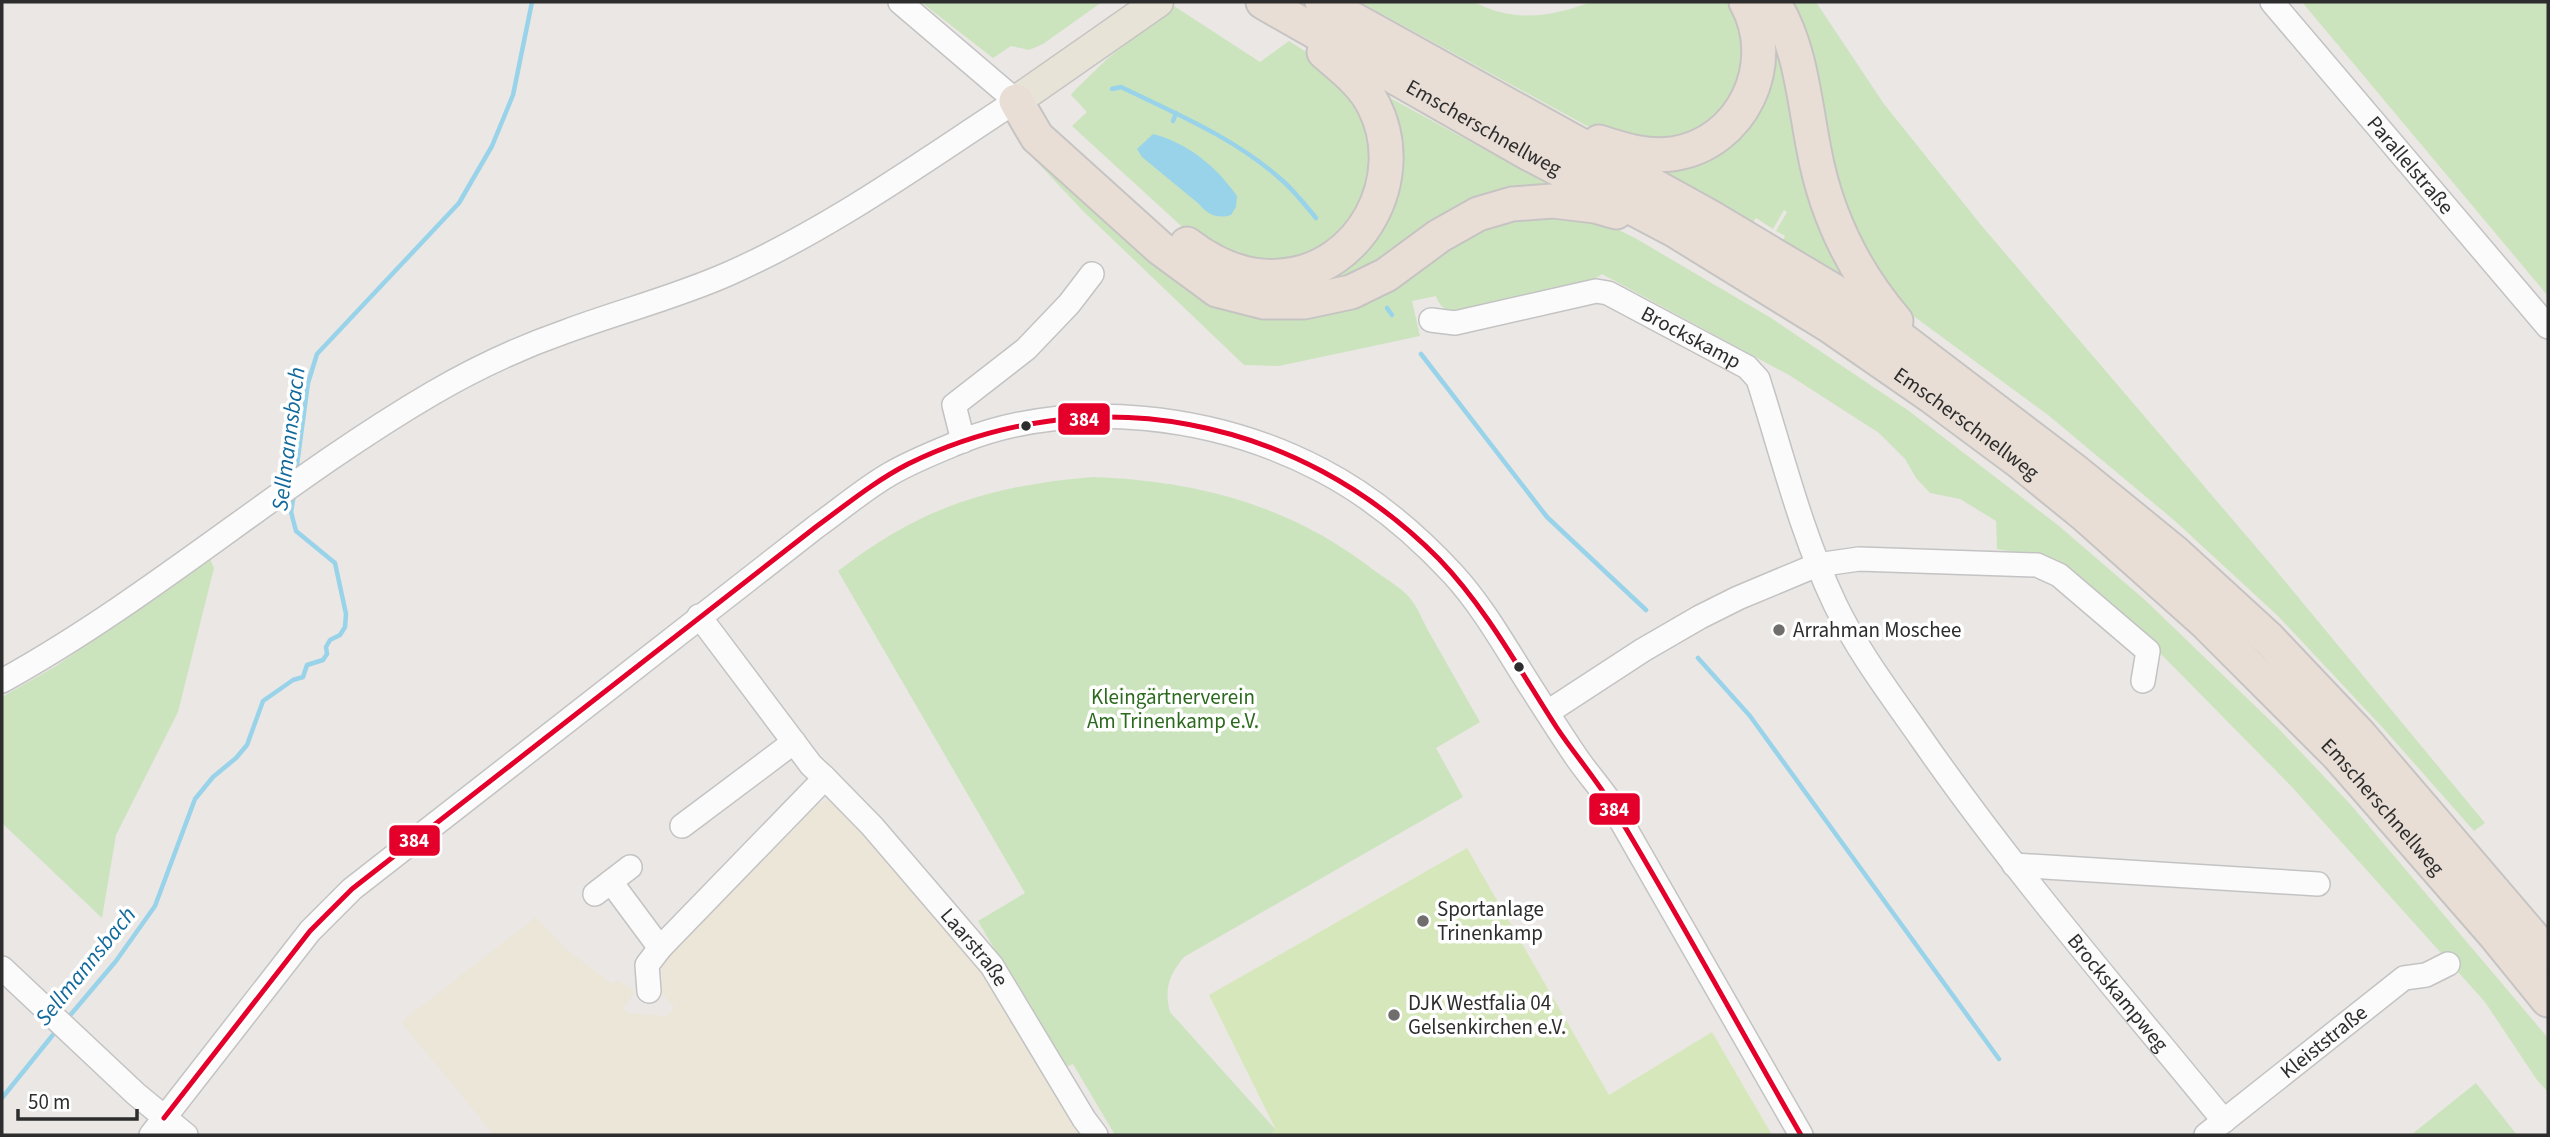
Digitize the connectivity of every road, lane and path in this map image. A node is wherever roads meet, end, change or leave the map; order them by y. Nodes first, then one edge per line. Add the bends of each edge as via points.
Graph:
1 (900, 2) edge
2 (1158, 2) edge
3 (1264, 2) edge
4 (1746, 2) edge
5 (1773, 2) edge
6 (2272, 2) edge
7 (1317, 18) edge
8 (1016, 101) junction
9 (1534, 121) junction
10 (1676, 231) junction
11 (1092, 274) dead end
12 (1432, 320) dead end
13 (2548, 327) edge
14 (1958, 382) junction
15 (964, 441) junction
16 (1817, 565) junction
17 (699, 616) junction
18 (2, 681) edge
19 (2143, 681) dead end
20 (1548, 712) junction
21 (794, 742) junction
22 (825, 778) junction
23 (682, 826) dead end
24 (2014, 865) junction
25 (630, 867) dead end
26 (2318, 884) dead end
27 (660, 948) junction
28 (2548, 955) edge
29 (2448, 964) dead end
30 (2, 968) edge
31 (649, 991) dead end
32 (2548, 1000) edge
33 (158, 1126) edge
34 (2215, 1128) edge
35 (186, 1135) edge
36 (1096, 1135) edge
37 (1801, 1135) edge

1 - 8 street
2 - 8 main road
3 - 7 highway, Emscherschnellweg
4 - 9 highway via 1759,43 1756,78 1734,120 1706,142 1673,154 1636,153
5 - 14 highway via 1792,41 1823,192 1837,232 1858,271 1888,311
6 - 13 street, Parallelstraße
7 - 8 highway via 1368,96 1381,123 1388,162 1380,200 1360,234 1334,258 1299,273 1245,274 1211,261
7 - 9 highway, Emscherschnellweg
7 - 10 highway, Emscherschnellweg via 1527,152
8 - 10 highway via 1037,137 1160,248 1217,290 1264,302 1304,302 1351,292 1386,275 1439,236 1511,204 1553,201 1595,206
8 - 18 street via 797,241 704,284 542,340 475,370 404,411 79,636
9 - 14 highway, Emscherschnellweg via 1710,217 1854,303
10 - 32 highway, Emscherschnellweg via 1920,388 2095,524 2206,623 2338,755
11 - 15 street via 1026,349 954,405
12 - 16 street, Brockskamp via 1455,323 1596,291 1608,293 1747,367 1758,379
14 - 28 highway, Emscherschnellweg via 2162,542 2269,639 2359,734
15 - 17 street via 891,474
15 - 20 street via 1002,429 1059,420 1151,418 1248,440 1321,470 1386,511 1455,576
16 - 19 street via 1859,559 2037,565 2059,575 2148,651
16 - 20 street via 1700,617
16 - 24 street, Brockskampweg via 1873,669
17 - 21 street, Laarstraße
17 - 33 street via 352,889 310,931
20 - 37 street via 1612,805
21 - 22 street, Laarstraße
21 - 23 street
22 - 27 street
22 - 36 street, Laarstraße via 992,966
24 - 26 street
24 - 34 street, Brockskampweg
25 - 27 street via 603,888
27 - 31 street via 647,965
29 - 34 street, Kleiststraße via 2426,975 2404,978
30 - 33 street
33 - 35 street

